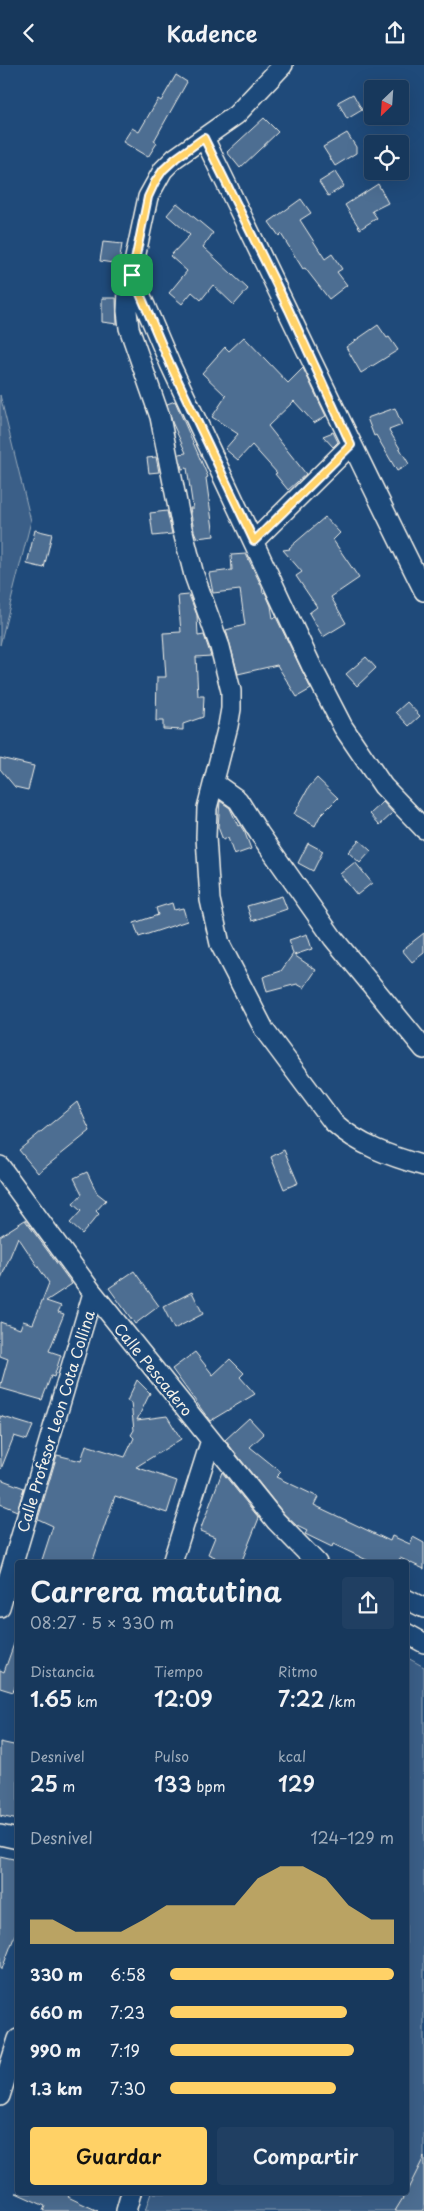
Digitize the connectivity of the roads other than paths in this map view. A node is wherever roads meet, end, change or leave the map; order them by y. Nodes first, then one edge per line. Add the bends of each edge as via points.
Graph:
1 (283, 65) edge
2 (204, 138) junction
3 (132, 275) junction
4 (351, 445) junction
5 (254, 541) junction
6 (424, 591) edge
7 (214, 783) junction
8 (424, 829) edge
9 (424, 1049) edge
10 (0, 1166) edge
11 (424, 1166) edge
12 (93, 1293) junction
13 (211, 1440) junction
14 (17, 1560) edge
15 (173, 1560) edge
16 (314, 1560) edge
17 (15, 1566) edge
18 (5, 1601) edge
19 (409, 1601) edge
20 (424, 1609) edge
21 (409, 1635) edge
22 (424, 1643) edge
23 (0, 1835) edge
24 (15, 1838) edge
25 (15, 2048) edge
26 (0, 2096) edge
27 (130, 2195) edge
28 (126, 2211) edge

1 - 2 street via 236,115
2 - 3 street via 176,158 155,182 148,197
2 - 4 street
3 - 5 street via 170,364
3 - 7 street via 128,291 129,328 160,417 194,575 229,682 231,709
4 - 5 street
4 - 6 street
5 - 8 street via 312,667 354,747 383,786
7 - 9 street via 238,800 334,938
7 - 11 street via 207,808 206,837 210,900 220,944 265,1031 333,1122 374,1150
10 - 12 street, Calle Pescadero
12 - 13 street, Calle Pescadero
12 - 14 street, Calle Profesor Leon Cota Collina
13 - 15 street
13 - 16 street, Calle Pescadero via 276,1521
17 - 18 street, Calle Profesor Leon Cota Collina
19 - 20 street
21 - 22 street
23 - 24 street
25 - 26 street
27 - 28 street

